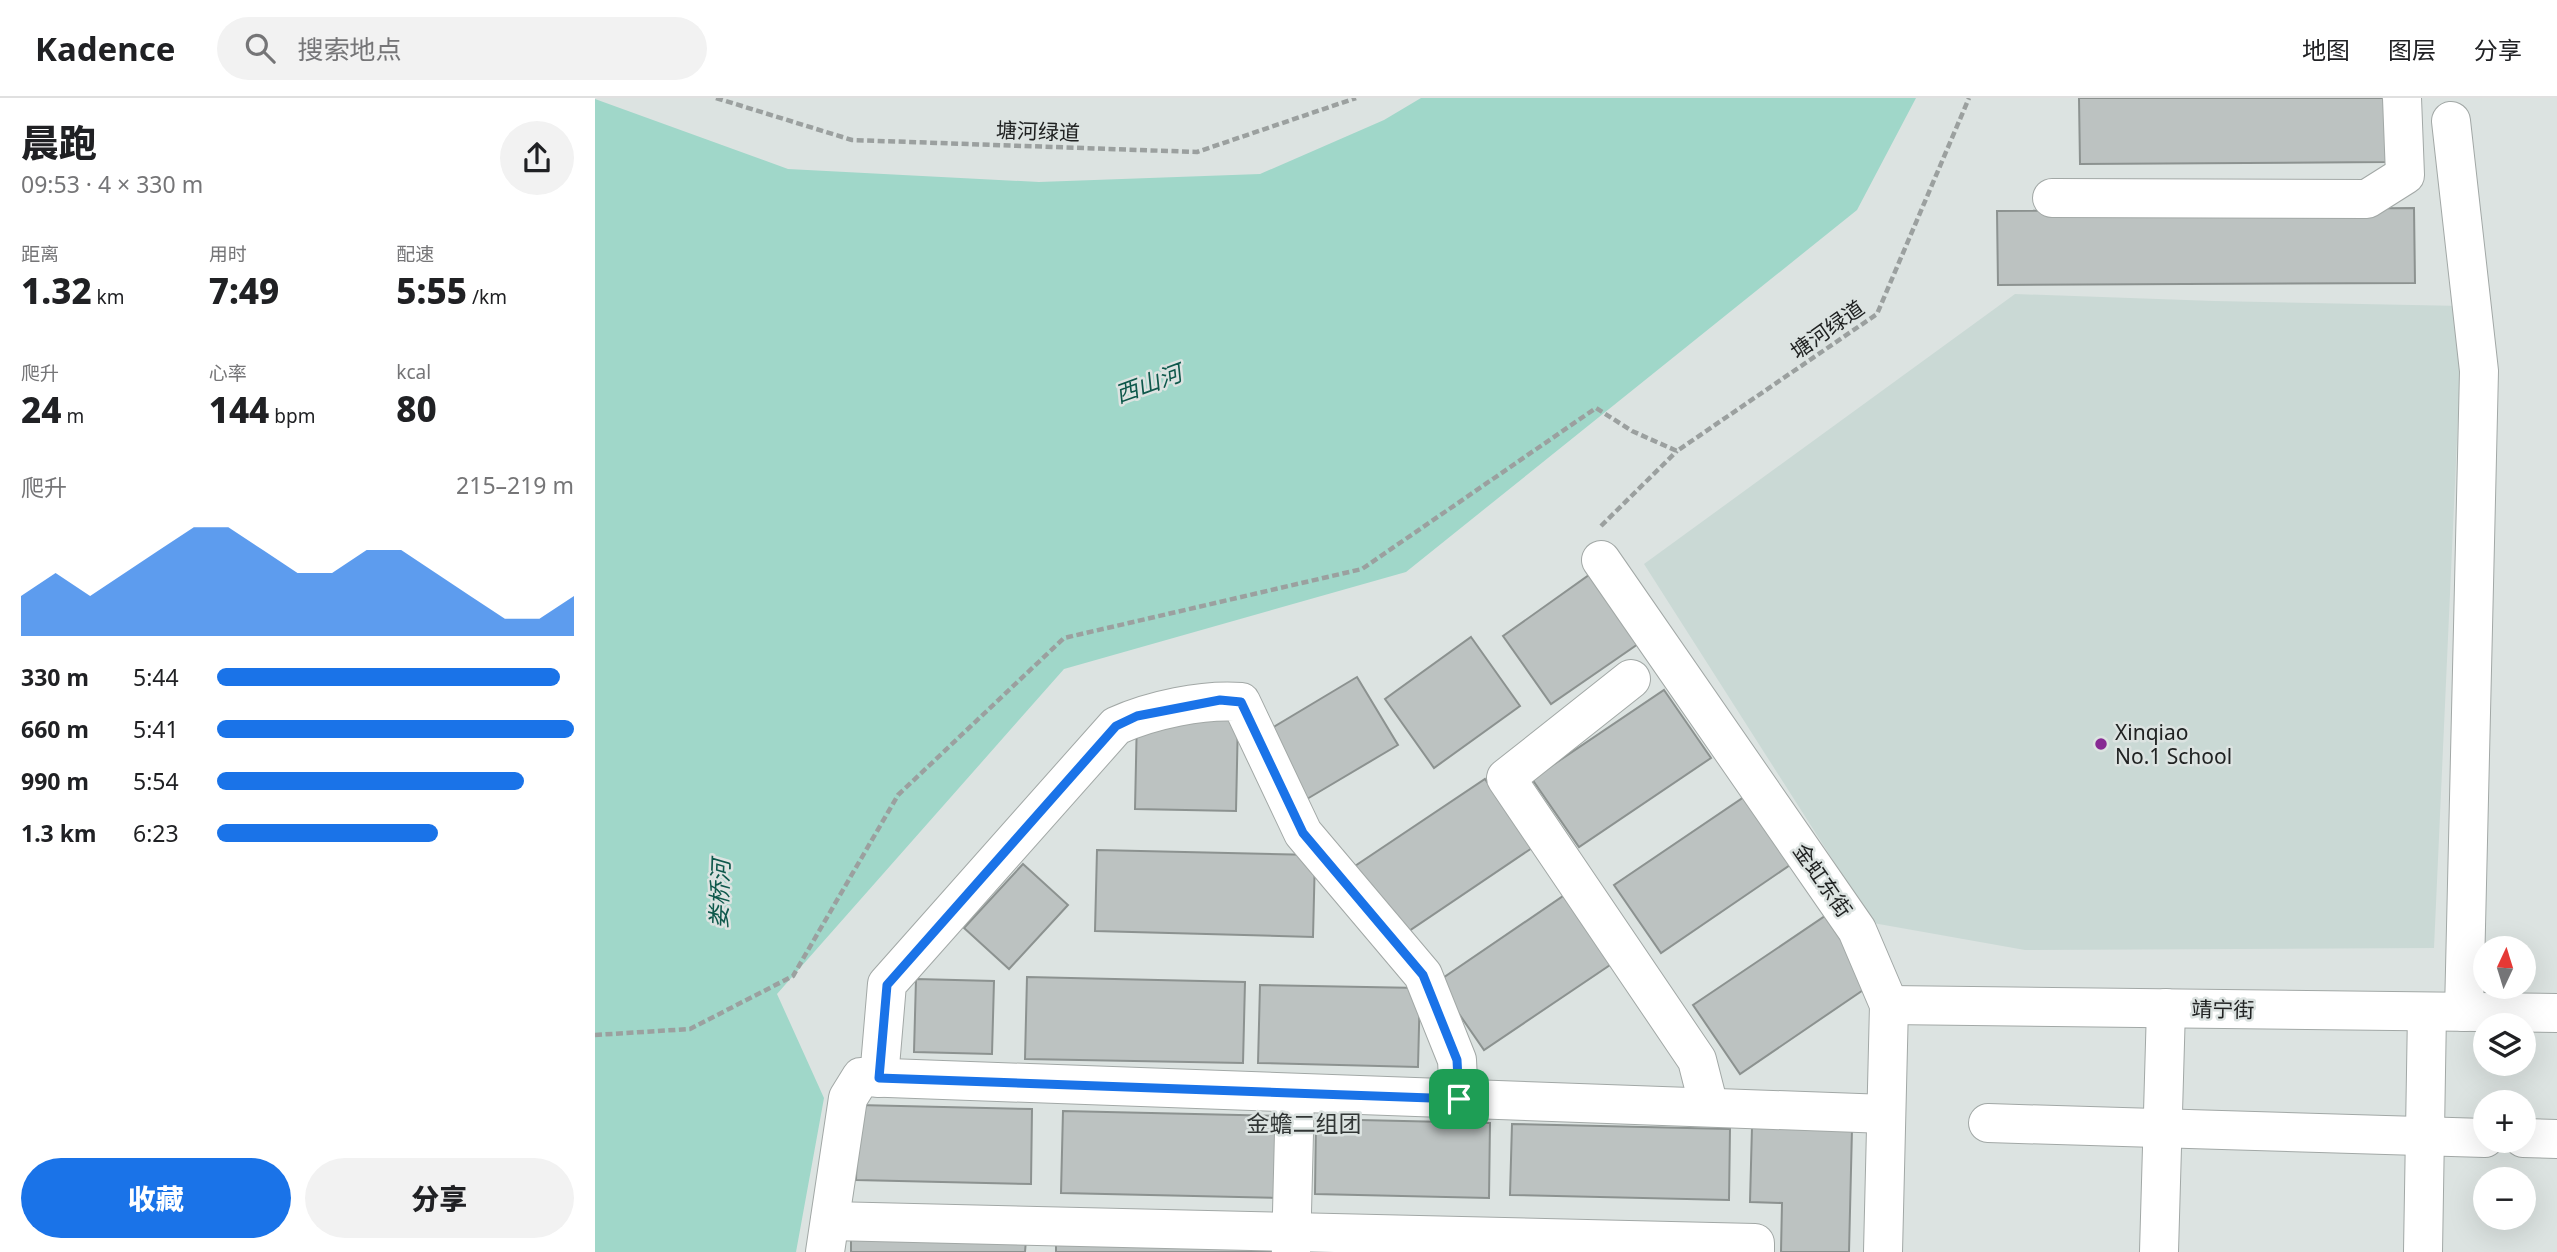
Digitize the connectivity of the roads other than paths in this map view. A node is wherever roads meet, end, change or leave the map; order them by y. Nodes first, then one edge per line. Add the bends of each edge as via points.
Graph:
1 (2402, 98) edge
2 (2451, 121) dead end
3 (2052, 198) dead end
4 (1601, 560) road end
5 (1632, 679) dead end
6 (1889, 1005) junction
7 (2166, 1008) junction
8 (2446, 1012) junction
9 (2557, 1013) edge
10 (879, 1078) junction
11 (1295, 1093) junction
12 (1459, 1099) junction
13 (1709, 1107) junction
14 (1886, 1114) junction
15 (1988, 1123) dead end
16 (2161, 1128) junction
17 (2425, 1137) junction
18 (2473, 1138) edge
19 (2536, 1138) edge
20 (2557, 1139) edge
21 (827, 1237) edge
22 (1291, 1242) edge
23 (1755, 1252) edge
24 (1882, 1252) edge
25 (2159, 1252) edge
26 (2423, 1252) edge

1 - 3 street via 2405,175 2367,199
2 - 8 street via 2479,371
4 - 6 street, 金虹东街 via 1857,930
5 - 13 street via 1506,778 1697,1060
6 - 7 street, 靖宁街
6 - 14 street, 金虹东街
7 - 8 street, 靖宁街
7 - 16 street
8 - 9 street, 靖宁街
8 - 17 street
10 - 11 street
10 - 12 street via 887,985 1116,726 1137,716 1220,700 1241,702 1303,833 1423,975 1457,1060
10 - 21 street via 861,1077 848,1098
11 - 12 street
11 - 22 street
12 - 13 street
13 - 14 street
14 - 24 street, 金虹东街
15 - 16 street
16 - 17 street
16 - 25 street
17 - 18 street
17 - 26 street
19 - 20 street
21 - 22 street
22 - 23 street via 1755,1244

